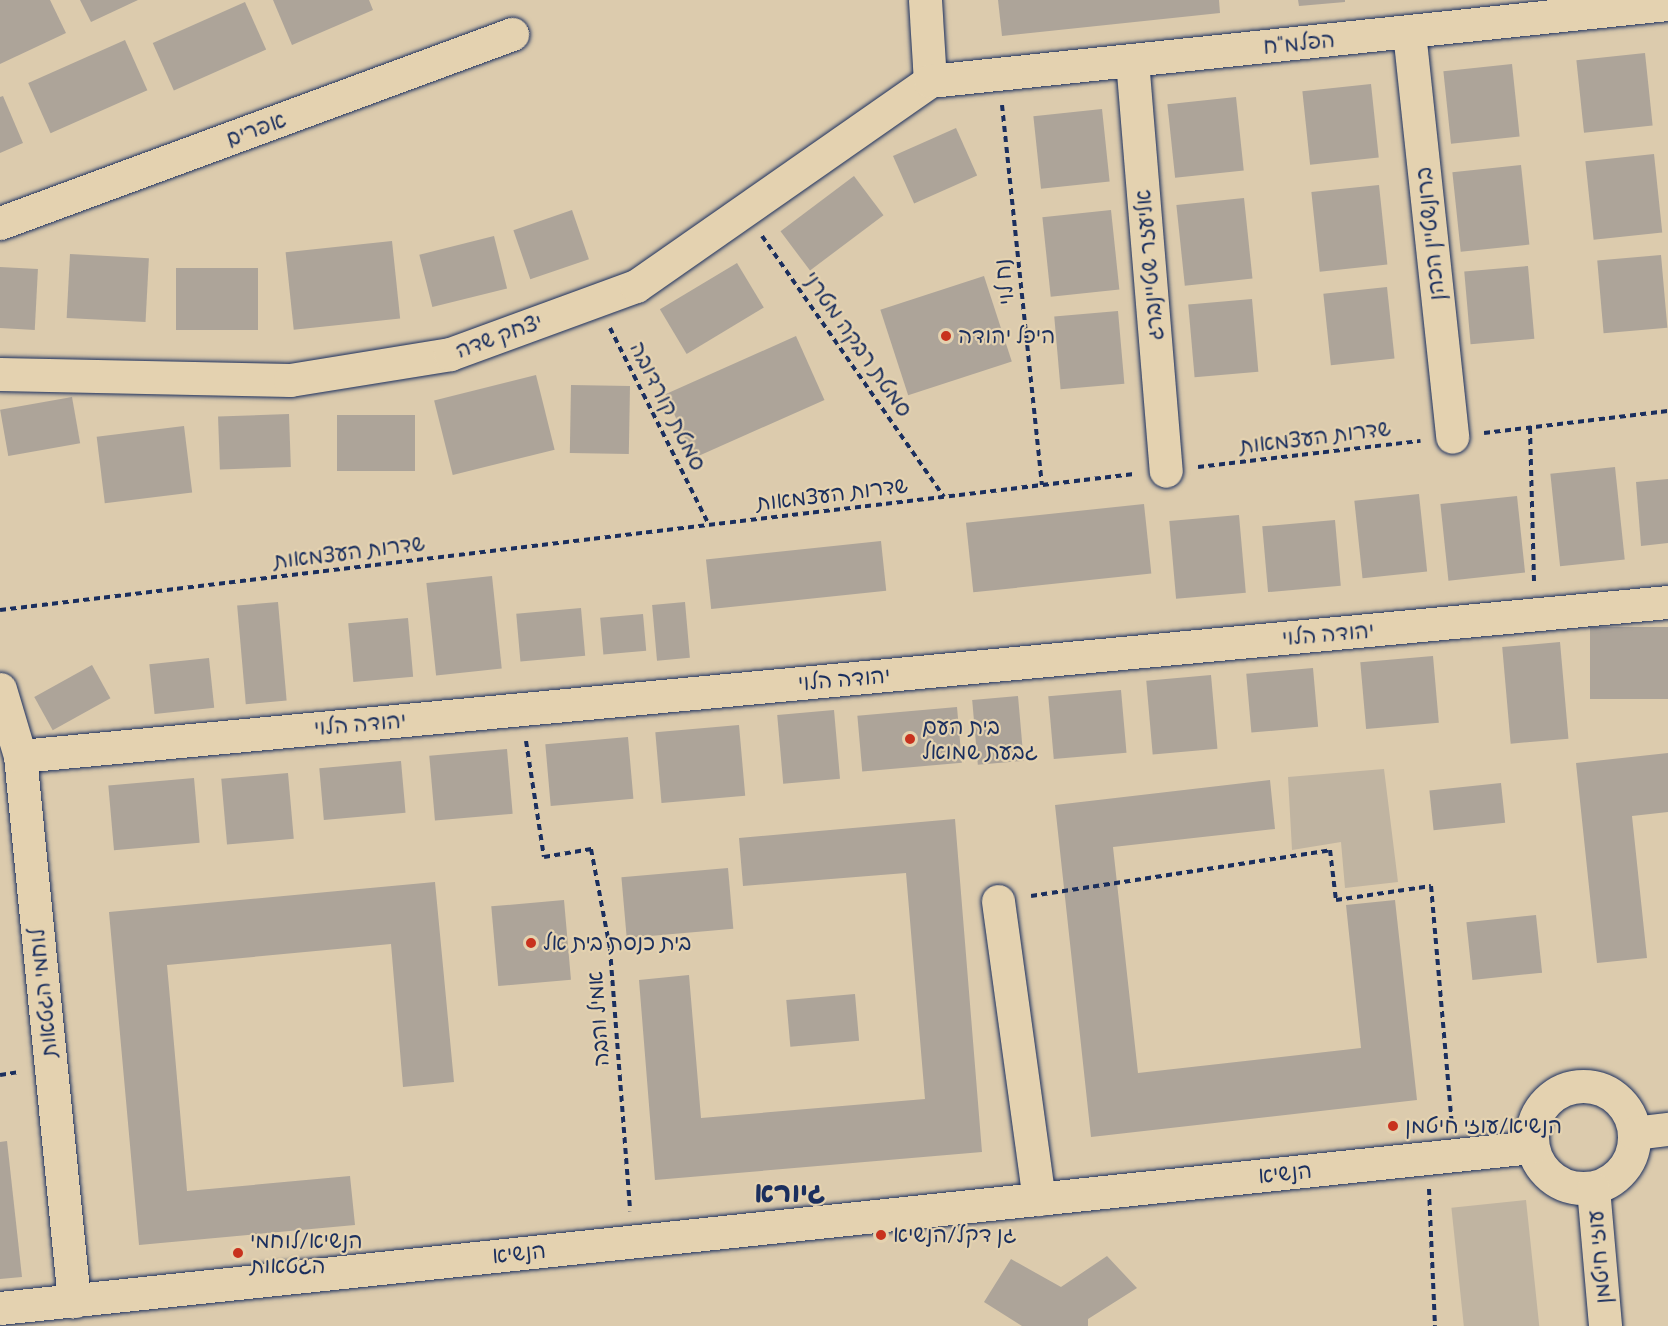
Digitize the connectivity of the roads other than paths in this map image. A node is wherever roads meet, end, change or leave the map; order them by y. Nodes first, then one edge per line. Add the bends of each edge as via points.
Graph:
1 (925, 0) edge
2 (1668, 8) edge
3 (1409, 32) junction
4 (512, 34) dead end
5 (1132, 60) junction
6 (930, 81) junction
7 (0, 223) edge
8 (0, 374) edge
9 (1452, 437) road end
10 (1166, 471) road end
11 (1668, 602) edge
12 (0, 689) edge
13 (20, 756) junction
14 (998, 901) road end
15 (1668, 1129) edge
16 (1634, 1133) junction
17 (1532, 1147) junction
18 (1593, 1188) junction
19 (1039, 1199) junction
20 (74, 1300) junction
21 (0, 1308) edge
22 (1605, 1326) edge

1 - 6 street
2 - 3 street, הפלמ"ח
3 - 5 street, הפלמ"ח
3 - 9 street, ברונשטיין הכהן
4 - 7 street, אפרים
5 - 6 street, הפלמ"ח
5 - 10 street, אליעזר שטיינברג
6 - 8 street, יצחק שדה via 636,286 450,354 290,380
11 - 13 street, יהודה הלוי
12 - 13 street, לוחמי הגטאות
13 - 20 street, לוחמי הגטאות
14 - 19 street
15 - 16 street
16 - 17 street via 1630,1115 1612,1095 1596,1088 1570,1087 1539,1111
16 - 18 street via 1628,1162 1610,1181
17 - 18 street via 1550,1177 1565,1186
17 - 19 street, הנשיא
18 - 22 street, עוזי חיטמן
19 - 20 street, הנשיא
20 - 21 street, הנשיא

